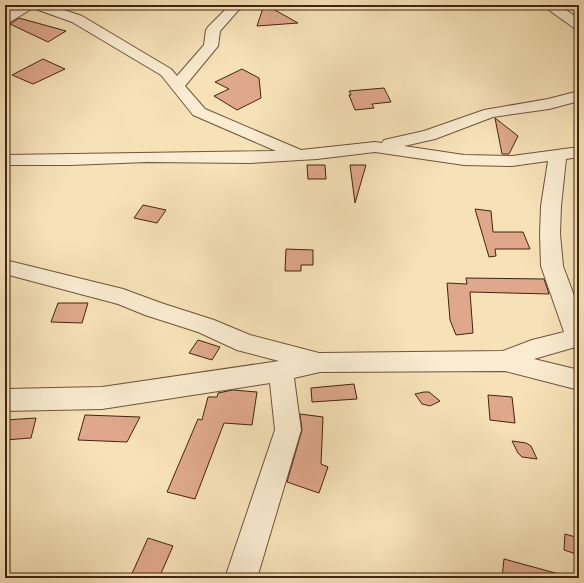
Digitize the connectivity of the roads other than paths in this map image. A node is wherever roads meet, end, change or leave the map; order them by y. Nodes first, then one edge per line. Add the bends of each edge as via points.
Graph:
1 (28, 5) edge
2 (37, 5) edge
3 (237, 5) edge
4 (548, 5) edge
5 (5, 19) edge
6 (579, 25) edge
7 (178, 86) junction
8 (579, 96) edge
9 (375, 147) junction
10 (579, 152) edge
11 (558, 154) junction
12 (299, 155) junction
13 (5, 160) edge
14 (5, 267) edge
15 (579, 337) edge
16 (504, 361) junction
17 (320, 362) junction
18 (281, 371) junction
19 (579, 380) edge
20 (5, 400) edge
21 (241, 578) edge

1 - 5 street
2 - 7 street via 77,19 166,72
3 - 7 street via 213,30 211,46
4 - 6 street
7 - 12 street via 199,112
8 - 9 street via 549,104 490,113 429,136
9 - 11 street via 464,160 512,161
9 - 12 street
10 - 11 street
11 - 15 street via 551,206 552,266
12 - 13 street via 250,158
14 - 17 street via 123,297 206,326 245,343
15 - 16 street via 532,349
16 - 17 street
16 - 19 street
17 - 18 street
18 - 20 street via 102,398
18 - 21 street via 288,430

